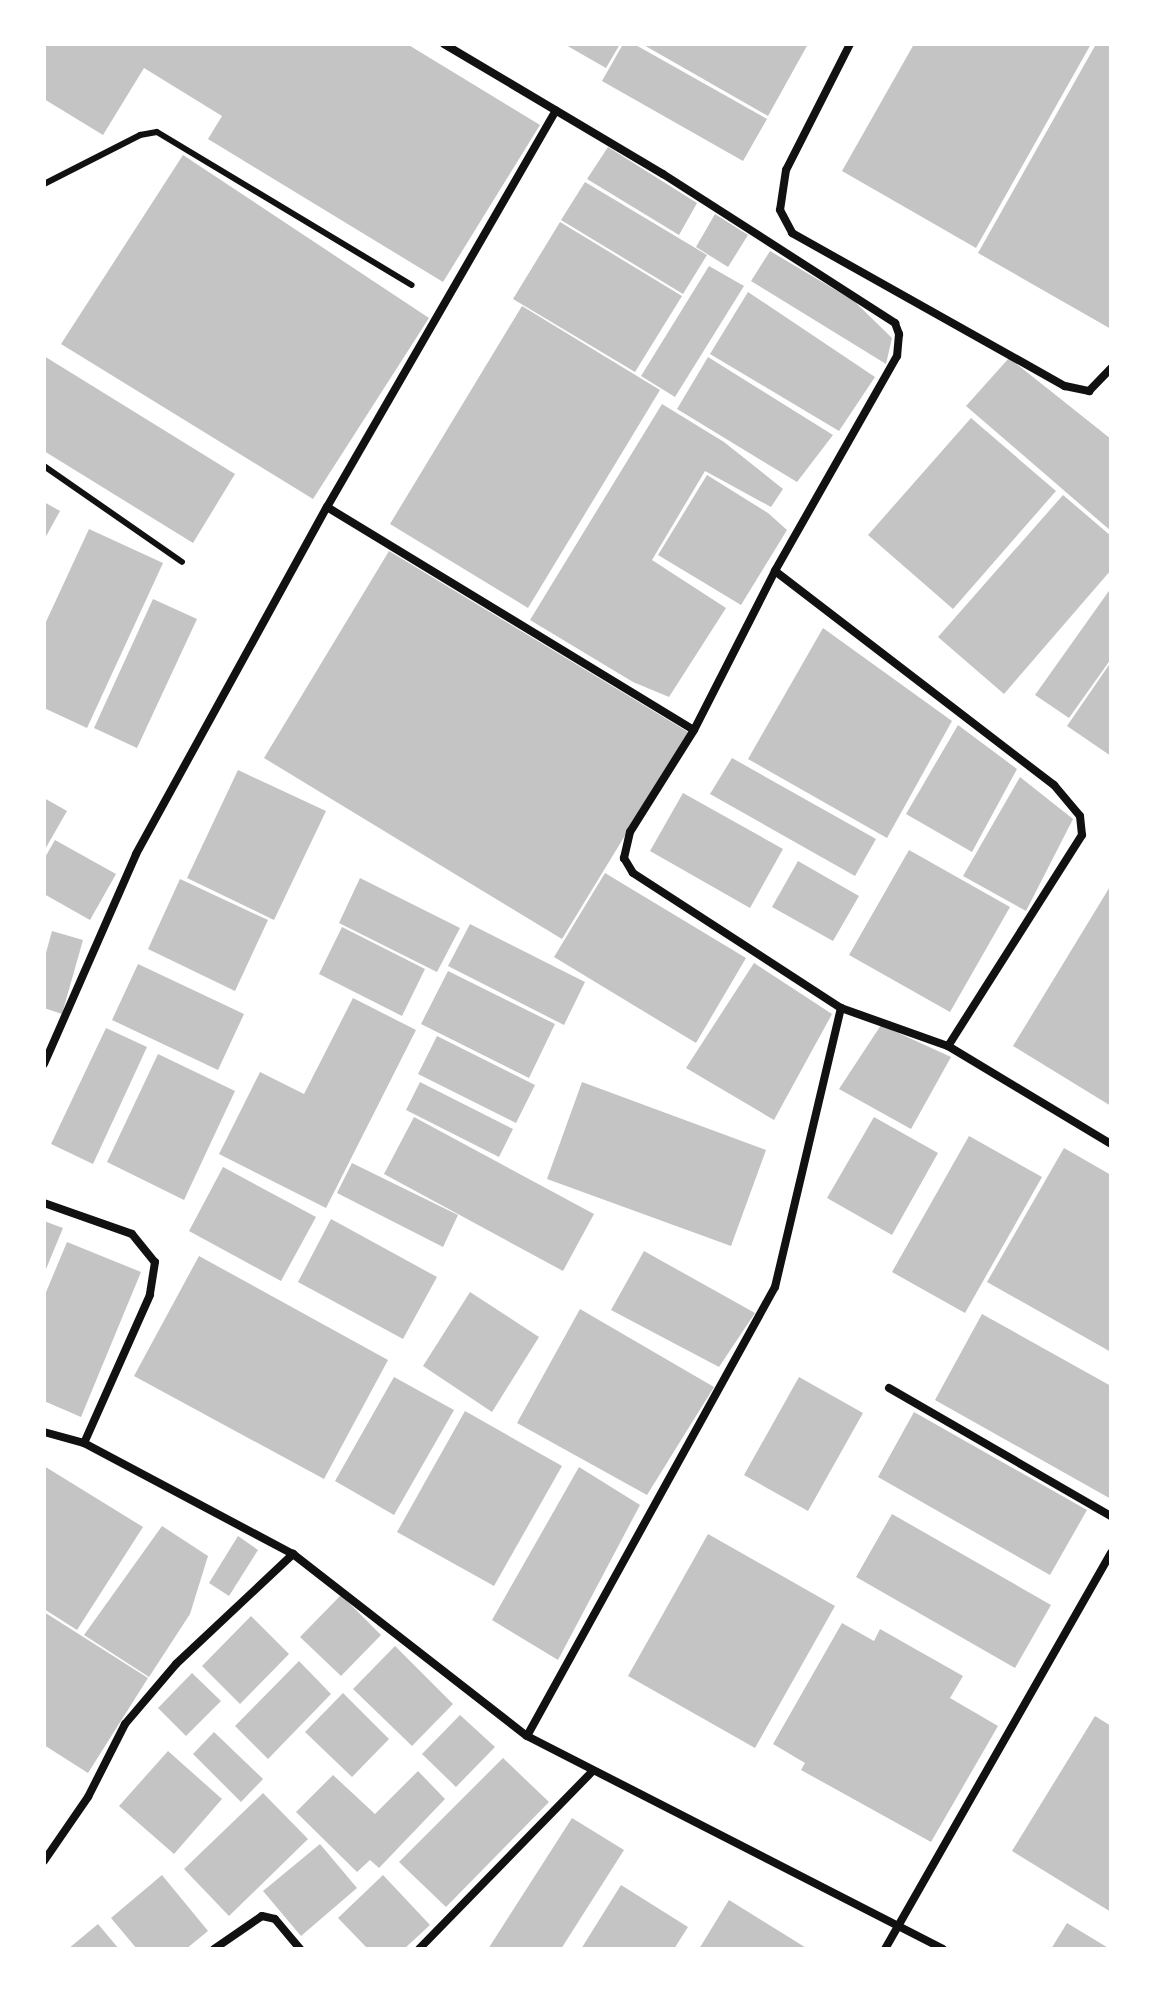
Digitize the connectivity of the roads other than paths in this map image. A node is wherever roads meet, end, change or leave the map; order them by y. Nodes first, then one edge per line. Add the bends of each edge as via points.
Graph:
1 (444, 44) edge
2 (850, 44) edge
3 (556, 110) junction
4 (44, 184) edge
5 (412, 285) dead end
6 (1111, 368) edge
7 (44, 466) edge
8 (327, 507) junction
9 (182, 562) dead end
10 (775, 571) junction
11 (694, 730) junction
12 (841, 1008) junction
13 (948, 1046) junction
14 (44, 1064) edge
15 (1111, 1144) edge
16 (44, 1203) edge
17 (889, 1388) dead end
18 (44, 1432) edge
19 (84, 1443) junction
20 (1111, 1516) edge
21 (1111, 1553) edge
22 (293, 1554) junction
23 (527, 1736) junction
24 (592, 1772) junction
25 (44, 1861) edge
26 (898, 1925) junction
27 (214, 1949) edge
28 (300, 1949) edge
29 (419, 1949) edge
30 (885, 1949) edge
31 (943, 1949) edge

1 - 3 street
2 - 6 street via 786,170 780,210 792,233 1065,386 1089,391
3 - 8 street
3 - 10 street via 895,323 897,356
4 - 5 lane via 140,135 157,132
7 - 9 lane
8 - 11 street
8 - 14 street via 136,854
10 - 11 street
10 - 13 street via 1054,785 1080,816 1082,835
11 - 12 street via 630,832 624,858 633,873
12 - 13 street
12 - 23 street via 775,1287
13 - 15 street
16 - 19 street via 132,1234 155,1262 150,1295
17 - 20 street
18 - 19 street
19 - 22 street
21 - 26 street
22 - 23 street
22 - 25 street via 176,1664 125,1724 88,1797
23 - 24 street
24 - 26 street
24 - 29 street
26 - 30 street
26 - 31 street
27 - 28 street via 262,1916 275,1919

